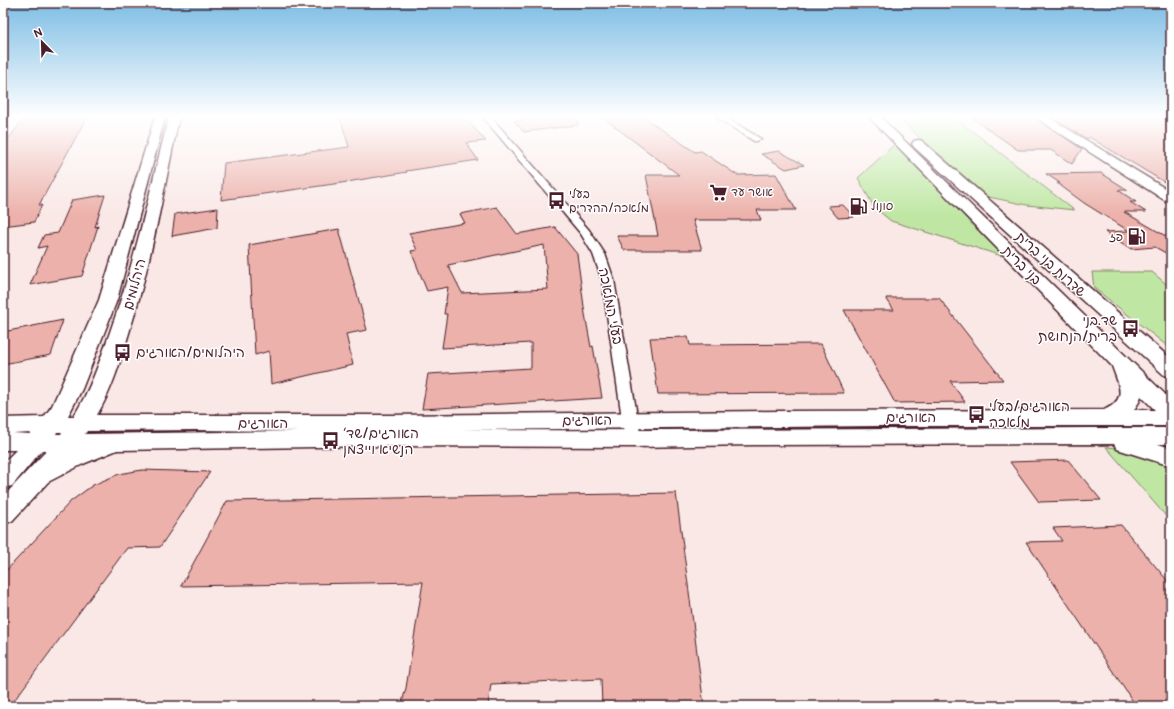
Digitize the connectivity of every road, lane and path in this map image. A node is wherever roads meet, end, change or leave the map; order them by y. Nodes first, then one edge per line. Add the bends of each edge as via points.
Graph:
1 (151, 150) edge
2 (166, 150) edge
3 (516, 150) edge
4 (907, 150) edge
5 (925, 150) edge
6 (1094, 150) edge
7 (1171, 198) edge
8 (1120, 363) junction
9 (1169, 368) edge
10 (1171, 413) edge
11 (1171, 418) edge
12 (3, 426) edge
13 (1102, 426) junction
14 (632, 429) junction
15 (44, 432) junction
16 (74, 432) junction
17 (1171, 436) edge
18 (3, 442) edge
19 (118, 442) junction
20 (1171, 457) edge
21 (37, 477) junction
22 (3, 479) edge
23 (3, 514) edge

1 - 15 street, היהלומים via 108,300 71,389
2 - 16 street, היהלומים via 135,285 106,372 90,409
3 - 14 street, בעלי המלאכה via 585,232 600,254 608,280
4 - 8 street, בני ברית
5 - 9 street, שדרות בני ברית
6 - 7 street
8 - 10 street, בני ברית
8 - 13 street via 1129,383 1131,397 1125,408
11 - 13 street, האורגים
12 - 15 street, האורגים
13 - 14 street, האורגים via 761,437
13 - 17 street, האורגים
13 - 20 street via 1141,447
14 - 16 street, האורגים via 388,423
14 - 19 street, האורגים via 383,438
15 - 16 street, האורגים
15 - 18 street, האורגים
15 - 22 street, היהלומים
16 - 19 street, האורגים
16 - 21 street, היהלומים
19 - 21 street via 75,458
21 - 23 street, היהלומים

